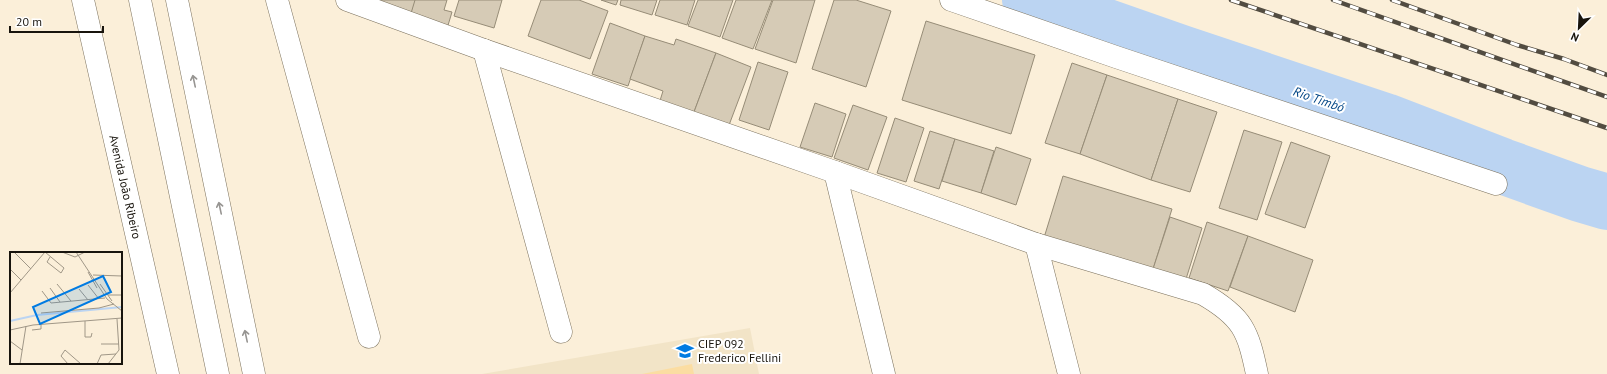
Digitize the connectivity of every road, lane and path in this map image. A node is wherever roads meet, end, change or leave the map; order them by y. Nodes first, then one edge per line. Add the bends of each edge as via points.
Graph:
1 (83, 0) edge
2 (140, 0) edge
3 (177, 0) edge
4 (277, 0) edge
5 (347, 0) edge
6 (951, 0) edge
7 (484, 50) junction
8 (835, 172) junction
9 (1496, 184) dead end
10 (1036, 244) junction
11 (562, 332) dead end
12 (368, 337) dead end
13 (168, 374) edge
14 (218, 374) edge
15 (254, 374) edge
16 (884, 374) edge
17 (1069, 374) edge
18 (1257, 374) edge

1 - 13 street, Avenida João Ribeiro
2 - 14 street
15 -> 3 street
4 - 12 street
5 - 7 street
6 - 9 street
7 - 8 street
7 - 11 street
8 - 10 street
8 - 16 street
10 - 17 street
10 - 18 street via 1204,294 1224,306 1240,322 1251,348

